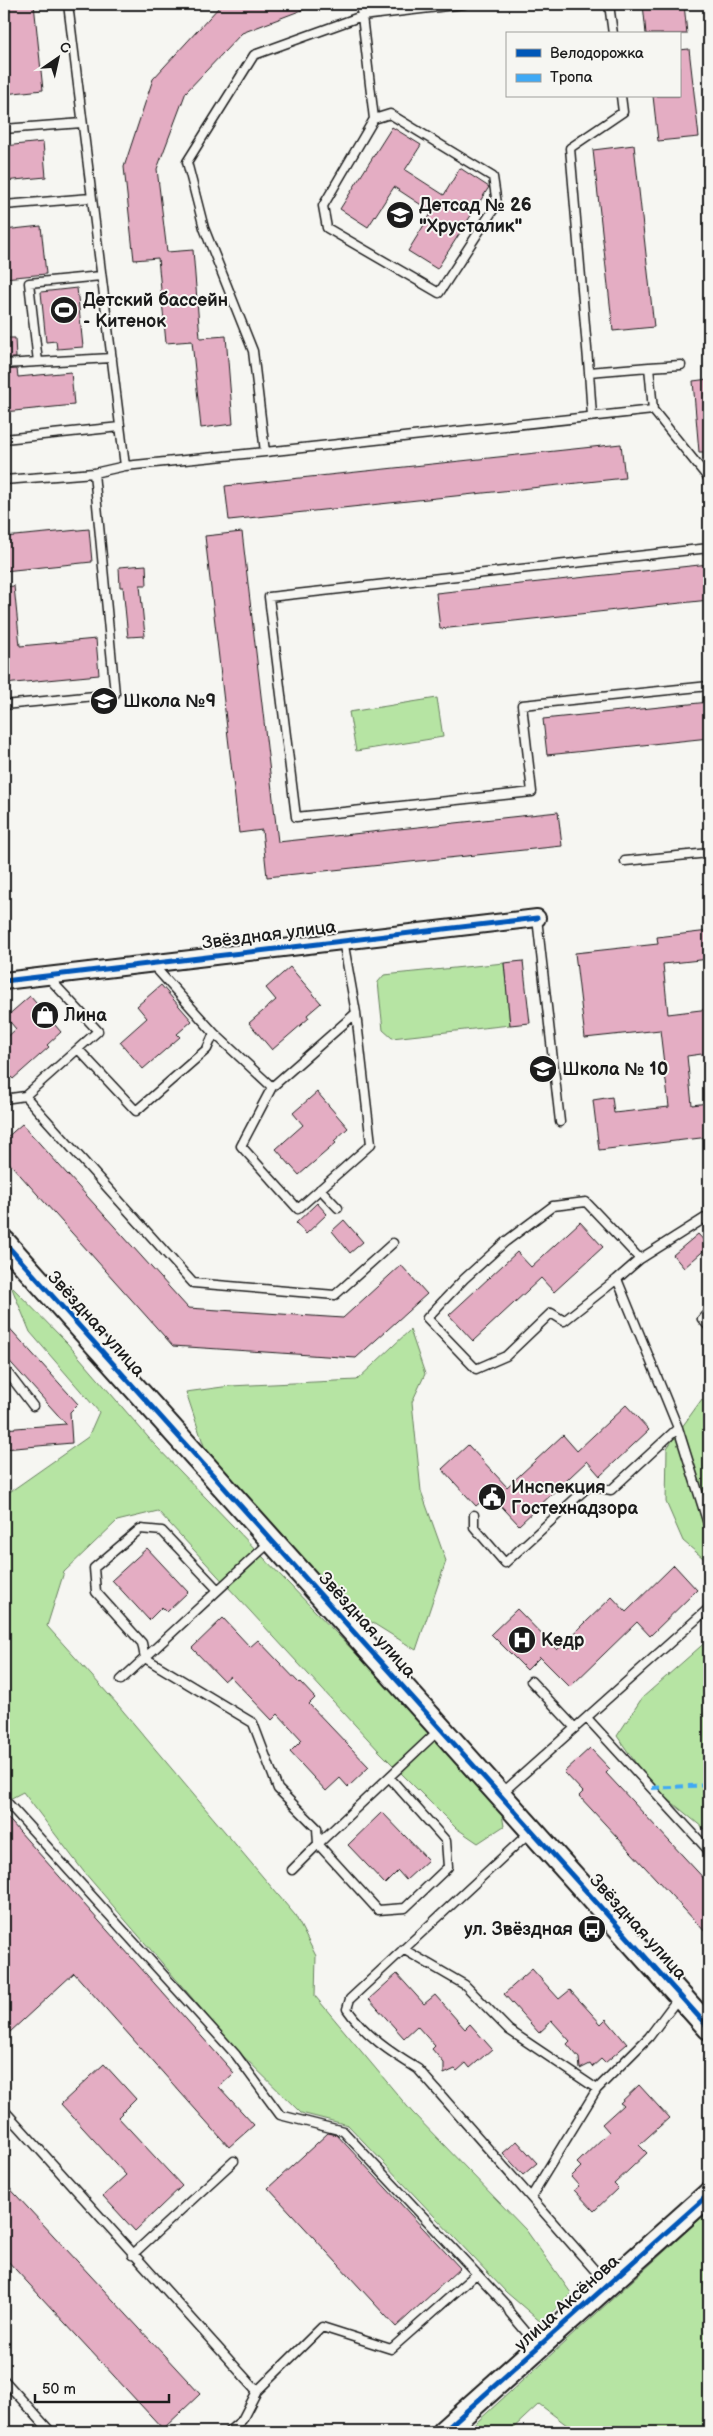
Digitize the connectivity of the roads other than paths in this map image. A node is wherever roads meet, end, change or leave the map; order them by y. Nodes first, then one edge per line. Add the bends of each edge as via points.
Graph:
1 (68, 4) edge
2 (360, 4) edge
3 (464, 4) edge
4 (609, 4) edge
5 (362, 16) junction
6 (613, 32) edge
7 (621, 98) edge
8 (374, 119) junction
9 (82, 123) junction
10 (4, 129) edge
11 (91, 198) junction
12 (4, 206) edge
13 (101, 276) junction
14 (112, 358) junction
15 (38, 362) junction
16 (4, 364) edge
17 (682, 365) dead end
18 (649, 367) junction
19 (589, 372) junction
20 (652, 410) junction
21 (592, 416) junction
22 (120, 428) junction
23 (4, 439) edge
24 (265, 452) junction
25 (125, 466) junction
26 (94, 473) junction
27 (709, 479) edge
28 (4, 480) edge
29 (709, 548) edge
30 (709, 686) edge
31 (4, 705) edge
32 (709, 853) edge
33 (625, 861) dead end
34 (537, 918) joint
35 (343, 940) junction
36 (151, 963) junction
37 (48, 976) junction
38 (4, 981) edge
39 (356, 1014) junction
40 (214, 1034) junction
41 (78, 1049) junction
42 (272, 1087) junction
43 (24, 1096) junction
44 (4, 1099) edge
45 (560, 1122) dead end
46 (320, 1189) junction
47 (338, 1208) dead end
48 (709, 1223) edge
49 (393, 1242) dead end
50 (5, 1246) edge
51 (640, 1259) junction
52 (617, 1279) junction
53 (709, 1311) edge
54 (709, 1327) edge
55 (4, 1368) edge
56 (33, 1406) dead end
57 (678, 1428) junction
58 (474, 1514) dead end
59 (709, 1527) edge
60 (272, 1540) junction
61 (218, 1590) junction
62 (709, 1608) edge
63 (145, 1658) junction
64 (121, 1680) dead end
65 (531, 1681) dead end
66 (587, 1718) junction
67 (441, 1728) junction
68 (575, 1728) junction
69 (389, 1777) junction
70 (501, 1794) junction
71 (4, 1801) edge
72 (532, 1829) junction
73 (318, 1844) junction
74 (709, 1851) edge
75 (292, 1870) dead end
76 (403, 1949) junction
77 (680, 1996) junction
78 (709, 2028) edge
79 (596, 2089) junction
80 (4, 2110) edge
81 (234, 2161) dead end
82 (709, 2194) edge
83 (531, 2197) junction
84 (132, 2254) junction
85 (476, 2274) junction
86 (608, 2284) junction
87 (538, 2347) junction
88 (4, 2380) edge
89 (257, 2391) junction
90 (51, 2432) edge
91 (228, 2432) edge
92 (443, 2432) edge

1 - 9 lane
2 - 5 lane
3 - 5 lane
4 - 6 lane
5 - 8 lane
5 - 24 lane via 254,55 187,162 204,228 253,351
7 - 19 lane via 622,112 570,148
8 - 8 lane via 323,206 327,228 439,294 497,204 493,177 390,114
9 - 10 lane
9 - 11 lane
11 - 12 lane
11 - 13 lane
13 - 14 lane
13 - 15 lane via 29,284
14 - 15 lane
14 - 22 lane
15 - 16 lane
17 - 18 lane
18 - 19 lane
18 - 20 lane
19 - 21 lane
20 - 21 lane
20 - 27 lane
21 - 24 lane
22 - 23 lane
22 - 25 lane
24 - 25 lane
25 - 26 lane
26 - 28 lane
26 - 31 lane via 115,694
29 - 30 lane via 269,597 296,817 532,792 522,705
32 - 33 lane
34 - 35 street, Звёздная улица
34 - 45 lane
35 - 36 street, Звёздная улица
35 - 39 lane
36 - 37 street, Звёздная улица
36 - 40 lane
37 - 38 street, Звёздная улица
37 - 41 lane via 98,1031
39 - 42 lane
39 - 46 lane via 371,1144
40 - 41 lane via 207,1048 136,1111
40 - 42 lane
41 - 43 lane
42 - 46 lane via 241,1146 298,1209
43 - 44 lane
43 - 49 lane via 193,1283 335,1295
46 - 47 lane
48 - 51 lane via 705,1218
50 - 60 street, Звёздная улица
51 - 52 lane
51 - 52 lane via 586,1202 553,1206 498,1248 427,1318 476,1369 506,1356 551,1313 564,1321
52 - 57 lane
53 - 54 lane via 702,1319
55 - 56 lane
57 - 58 lane via 611,1490 589,1486 505,1563 474,1526
57 - 59 lane
60 - 61 lane
60 - 67 street, Звёздная улица
61 - 63 lane
61 - 63 lane via 162,1531 140,1528 94,1568 96,1592 142,1643
62 - 66 lane
63 - 64 lane
63 - 73 lane via 253,1723 278,1789 317,1828
65 - 68 lane
66 - 68 lane
66 - 74 lane
67 - 69 lane
67 - 70 street, Звёздная улица
68 - 70 lane
69 - 73 lane
69 - 73 lane via 446,1841 448,1867 405,1908 378,1910
70 - 72 street, Звёздная улица
71 - 85 lane via 236,2055 280,2115 343,2132
72 - 76 lane
72 - 77 street, Звёздная улица
73 - 75 lane
76 - 79 lane via 465,1985 509,2030
76 - 83 lane via 350,1999 347,2009 358,2025 386,2050 418,2069
77 - 78 street, Звёздная улица
77 - 79 lane via 648,2037
79 - 83 lane
80 - 84 lane
81 - 84 lane
82 - 86 street, улица Аксёнова
83 - 86 lane
84 - 89 lane
85 - 87 lane via 506,2304
85 - 89 lane via 391,2349 322,2327
86 - 87 street, улица Аксёнова
87 - 92 street, улица Аксёнова
88 - 90 lane
89 - 91 lane via 242,2420

